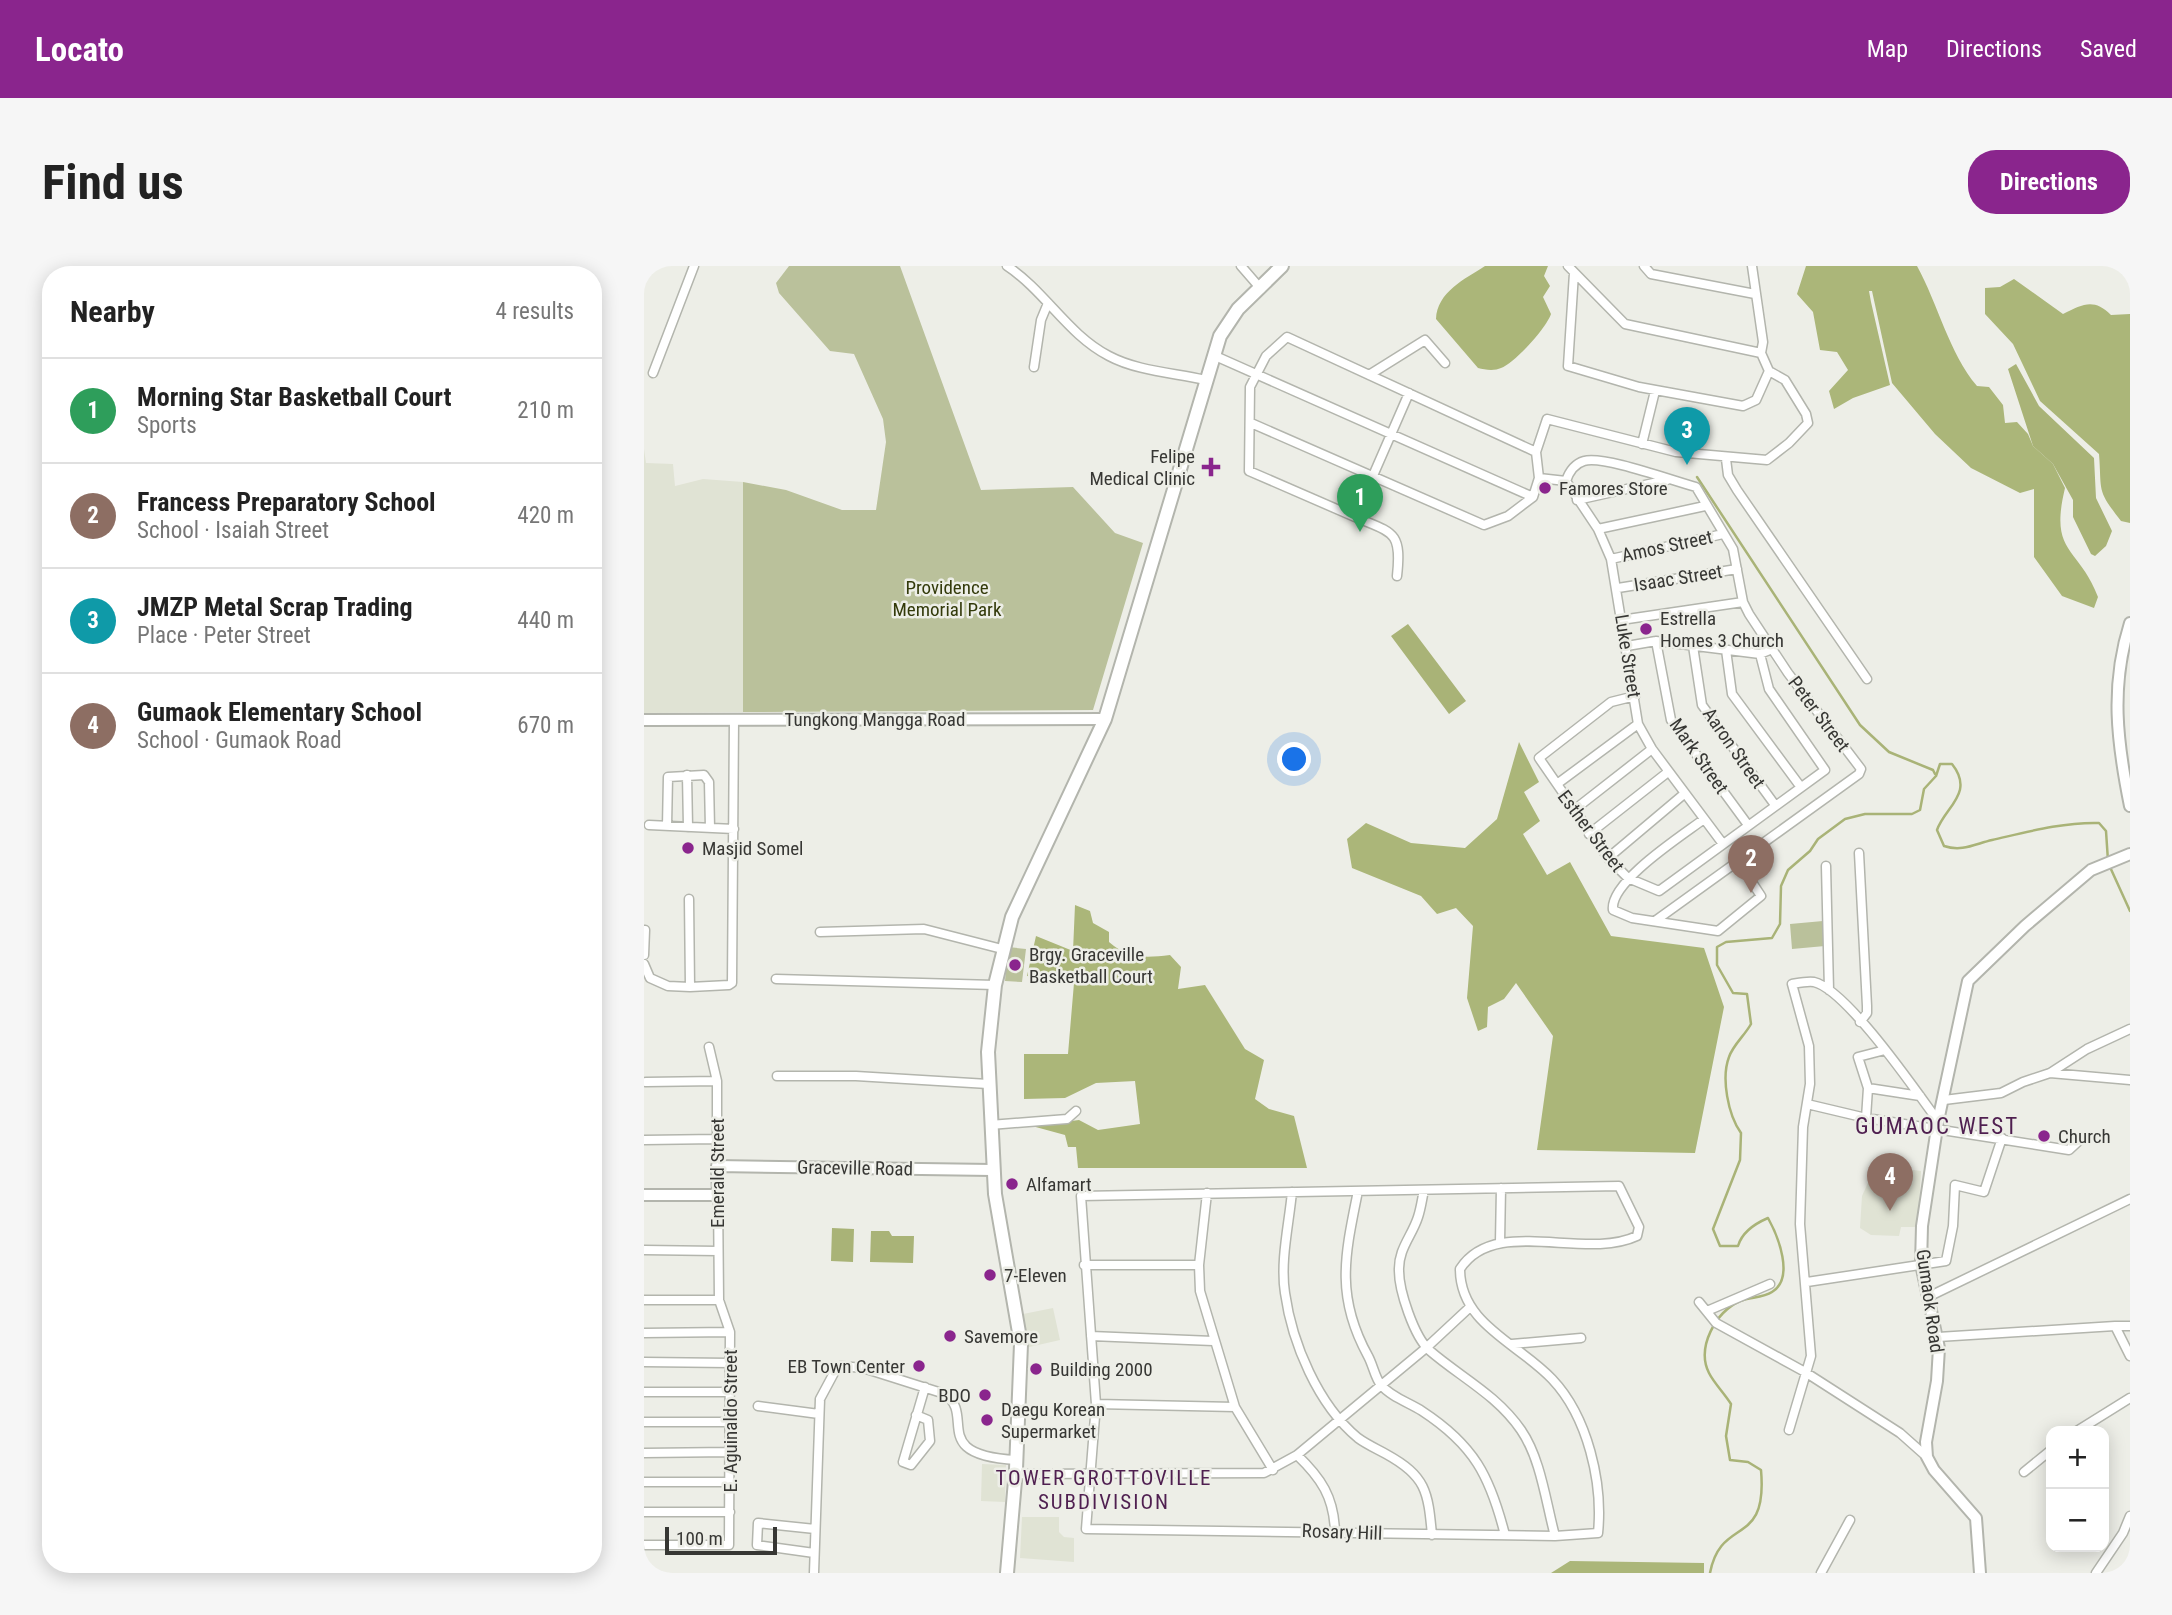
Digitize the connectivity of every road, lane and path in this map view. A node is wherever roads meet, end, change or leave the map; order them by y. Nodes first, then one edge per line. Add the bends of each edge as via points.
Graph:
1 (694, 266) edge
2 (1007, 266) edge
3 (1241, 266) edge
4 (1282, 266) edge
5 (1644, 266) edge
6 (1752, 266) edge
7 (1571, 269) edge
8 (1261, 289) junction
9 (1755, 294) junction
10 (1048, 303) junction
11 (1761, 353) junction
12 (1213, 355) junction
13 (1445, 363) dead end
14 (1034, 367) dead end
15 (1769, 371) junction
16 (653, 373) dead end
17 (1255, 373) junction
18 (1369, 375) junction
19 (1205, 380) junction
20 (1655, 391) junction
21 (1409, 393) junction
22 (1251, 423) junction
23 (1390, 434) junction
24 (1642, 444) junction
25 (1536, 452) junction
26 (1726, 459) junction
27 (1373, 476) junction
28 (1539, 478) junction
29 (1670, 480) junction
30 (1566, 481) junction
31 (1533, 497) junction
32 (1577, 500) junction
33 (1705, 506) junction
34 (1355, 517) junction
35 (1598, 529) junction
36 (1723, 534) junction
37 (1611, 559) junction
38 (1737, 569) junction
39 (1397, 576) dead end
40 (1618, 588) junction
41 (1743, 602) junction
42 (1621, 620) junction
43 (2130, 623) edge
44 (1656, 641) junction
45 (1627, 646) junction
46 (1693, 646) junction
47 (1772, 649) junction
48 (1726, 650) junction
49 (1760, 654) junction
50 (1867, 679) dead end
51 (1635, 696) junction
52 (734, 719) junction
53 (1105, 719) junction
54 (644, 720) edge
55 (1638, 724) junction
56 (1652, 749) junction
57 (1668, 772) junction
58 (687, 775) junction
59 (1556, 785) junction
60 (1800, 786) junction
61 (1684, 794) junction
62 (1775, 805) junction
63 (2130, 806) edge
64 (1573, 810) junction
65 (1704, 818) junction
66 (649, 825) dead end
67 (1748, 825) junction
68 (667, 826) junction
69 (688, 827) junction
70 (710, 828) junction
71 (734, 829) junction
72 (1589, 834) junction
73 (1723, 844) junction
74 (1859, 853) dead end
75 (2130, 854) edge
76 (1608, 858) junction
77 (1738, 861) junction
78 (1826, 866) dead end
79 (1628, 878) junction
80 (689, 899) dead end
81 (1656, 921) junction
82 (646, 930) edge
83 (820, 932) dead end
84 (1002, 949) junction
85 (644, 955) edge
86 (644, 964) edge
87 (776, 979) dead end
88 (995, 985) junction
89 (690, 987) junction
90 (1829, 990) junction
91 (1860, 1022) junction
92 (2130, 1029) edge
93 (709, 1047) dead end
94 (1885, 1050) junction
95 (2050, 1073) junction
96 (776, 1076) dead end
97 (2130, 1080) edge
98 (717, 1081) junction
99 (646, 1082) dead end
100 (988, 1084) junction
101 (1868, 1088) junction
102 (1920, 1096) junction
103 (1944, 1100) junction
104 (1807, 1104) junction
105 (1076, 1111) dead end
106 (1866, 1118) junction
107 (990, 1125) junction
108 (1937, 1126) junction
109 (2083, 1137) dead end
110 (2002, 1138) junction
111 (717, 1139) junction
112 (644, 1140) edge
113 (717, 1166) junction
114 (992, 1170) junction
115 (1501, 1188) junction
116 (1424, 1190) junction
117 (1359, 1191) junction
118 (1292, 1192) junction
119 (1207, 1193) junction
120 (644, 1195) edge
121 (718, 1195) junction
122 (2130, 1199) edge
123 (1500, 1242) junction
124 (644, 1250) edge
125 (718, 1251) junction
126 (1921, 1264) junction
127 (1084, 1265) junction
128 (1199, 1265) junction
129 (1807, 1282) junction
130 (1770, 1284) dead end
131 (1928, 1297) junction
132 (644, 1300) edge
133 (719, 1300) junction
134 (1699, 1302) dead end
135 (1469, 1308) junction
136 (1707, 1311) junction
137 (2115, 1326) junction
138 (2130, 1326) edge
139 (730, 1332) junction
140 (644, 1333) edge
141 (1091, 1336) junction
142 (1938, 1337) junction
143 (1581, 1338) dead end
144 (1213, 1340) junction
145 (1512, 1344) junction
146 (1426, 1348) junction
147 (2130, 1356) edge
148 (644, 1362) edge
149 (730, 1363) junction
150 (1805, 1372) junction
151 (1381, 1385) junction
152 (925, 1387) junction
153 (644, 1392) edge
154 (730, 1392) junction
155 (2130, 1398) edge
156 (1096, 1404) junction
157 (758, 1406) dead end
158 (1235, 1407) junction
159 (819, 1414) junction
160 (916, 1415) junction
161 (1338, 1418) junction
162 (644, 1422) edge
163 (730, 1422) junction
164 (2085, 1426) edge
165 (1789, 1430) dead end
166 (730, 1452) junction
167 (644, 1453) edge
168 (2046, 1454) edge
169 (1297, 1455) junction
170 (1927, 1457) junction
171 (1016, 1460) junction
172 (1273, 1470) junction
173 (2024, 1472) dead end
174 (1016, 1474) junction
175 (1091, 1475) junction
176 (644, 1482) edge
177 (730, 1482) junction
178 (644, 1512) edge
179 (730, 1512) junction
180 (2130, 1516) edge
181 (1850, 1520) dead end
182 (815, 1529) junction
183 (1335, 1532) junction
184 (1432, 1535) junction
185 (1505, 1535) junction
186 (1555, 1536) junction
187 (644, 1545) edge
188 (814, 1553) junction
189 (814, 1573) edge
190 (1007, 1573) edge
191 (1821, 1573) edge
192 (1980, 1573) edge
193 (2096, 1573) edge

1 - 16 street
2 - 10 street
3 - 8 street
4 - 8 main road
5 - 9 street via 1651,274
6 - 9 street
7 - 11 street via 1625,324
7 - 20 street via 1568,366
8 - 12 main road via 1229,320
9 - 11 street
10 - 14 street
10 - 19 street via 1110,357
11 - 15 street
12 - 17 street
12 - 19 main road
13 - 18 street via 1425,340
15 - 20 street via 1756,400 1743,406
15 - 26 street via 1785,380 1808,423 1767,460
17 - 18 street via 1287,337
17 - 22 street
17 - 23 street
18 - 21 street
19 - 53 main road via 1132,640
20 - 24 street
21 - 23 street
21 - 25 street
22 - 27 street
22 - 34 street via 1249,471
23 - 27 street
23 - 31 street
24 - 25 street via 1548,419
24 - 26 street
25 - 28 street
26 - 50 street via 1737,490
27 - 31 street via 1484,525 1508,516
27 - 34 street
28 - 30 street
28 - 31 street
29 - 30 street, Peter Street via 1602,461 1583,461 1570,470
29 - 32 street
29 - 33 street, Peter Street via 1696,487
30 - 32 street, Luke Street
32 - 35 street, Luke Street
33 - 35 street
33 - 36 street, Peter Street
34 - 39 street via 1390,531 1400,547
35 - 37 street, Luke Street
36 - 37 street, Amos Street
36 - 38 street, Peter Street
37 - 40 street, Luke Street
38 - 40 street, Isaac Street
38 - 41 street, Peter Street
40 - 42 street, Luke Street
41 - 42 street
41 - 47 street, Peter Street
42 - 45 street, Luke Street
43 - 63 street via 2120,655 2116,711 2118,750
44 - 45 street
44 - 46 street
44 - 67 street, Mark Street via 1671,720
45 - 51 street, Luke Street
46 - 48 street
46 - 62 street, Aaron Street via 1702,705
47 - 49 street
47 - 77 street, Peter Street via 1861,771
48 - 49 street
48 - 60 street via 1732,694
49 - 60 street via 1769,689 1824,764 1825,770
51 - 55 street, Luke Street
51 - 59 street, Esther Street via 1611,702 1539,758
52 - 53 street, Tungkong Mangga Road
52 - 54 street, Tungkong Mangga Road
52 - 71 street
53 - 84 main road via 1012,917
55 - 56 street, Luke Street
55 - 59 street
56 - 57 street, Luke Street
56 - 64 street
57 - 61 street, Luke Street
57 - 72 street
58 - 68 street via 666,780
58 - 69 street
58 - 70 street via 708,778
59 - 64 street, Esther Street
60 - 62 street
61 - 65 street, Luke Street
61 - 76 street
62 - 67 street
64 - 72 street, Esther Street
65 - 73 street, Luke Street
65 - 79 street
66 - 68 street
67 - 73 street
68 - 69 street
69 - 70 street
70 - 71 street
71 - 89 street via 732,982 725,987
72 - 76 street, Esther Street
73 - 79 street, Esther Street via 1659,891
74 - 91 street via 1867,1006
75 - 103 street, Gumaok Road via 2101,864 2041,912 1968,981
76 - 79 street, Esther Street
77 - 81 street
77 - 81 street via 1761,896 1718,931
78 - 90 street
79 - 81 street via 1613,900 1613,909 1620,915
80 - 89 street
82 - 85 street
83 - 84 street via 923,929
84 - 88 main road
86 - 89 street via 650,978 668,986
87 - 88 street
88 - 100 main road
90 - 91 street
90 - 104 street via 1813,982 1792,984 1808,1046 1811,1084
91 - 94 street
92 - 95 street
93 - 98 street, Emerald Street
94 - 101 street via 1858,1057
94 - 102 street
95 - 97 street
95 - 103 street via 2001,1093
96 - 100 street
98 - 99 street
98 - 111 street, Emerald Street
100 - 107 main road
101 - 102 street
101 - 106 street
102 - 108 street
103 - 108 street, Gumaok Road
104 - 106 street
104 - 129 street via 1800,1224
105 - 107 street via 1068,1119
106 - 108 street
107 - 114 main road
108 - 110 street
108 - 126 street, Gumaok Road
109 - 110 street via 2069,1150
110 - 126 street via 1984,1192 1955,1185 1946,1261
111 - 112 street
111 - 113 street, Emerald Street
113 - 114 street, Graceville Road
113 - 121 street, Emerald Street
114 - 171 main road via 1021,1344
115 - 116 street
115 - 123 street
115 - 123 street via 1619,1186 1639,1227 1637,1236 1622,1243
116 - 117 street
116 - 146 street via 1418,1217 1400,1254 1399,1272 1405,1303
117 - 118 street
117 - 151 street via 1344,1261 1344,1286 1351,1318
118 - 119 street
118 - 161 street via 1284,1292 1304,1360
119 - 127 street via 1081,1196
119 - 128 street
120 - 121 street
121 - 125 street, Emerald Street
122 - 131 street
123 - 135 street via 1478,1249 1460,1269 1460,1286
124 - 125 street
125 - 133 street, Emerald Street
126 - 129 street
126 - 131 street, Gumaok Road
127 - 128 street
127 - 141 street
128 - 144 street via 1200,1291
129 - 150 street via 1811,1356
130 - 136 street
131 - 142 street, Gumaok Road
132 - 133 street
133 - 139 street, E. Aguinaldo Street
134 - 136 street
135 - 145 street
135 - 146 street
136 - 150 street via 1716,1323
137 - 138 street
137 - 142 street
137 - 147 street
139 - 140 street
139 - 149 street, E. Aguinaldo Street
141 - 144 street
141 - 156 street
142 - 170 street, Gumaok Road
143 - 145 street
144 - 158 street
145 - 186 street, Rosary Hill via 1553,1380 1582,1428 1595,1469 1598,1533
146 - 151 street
146 - 186 street via 1486,1391 1523,1432
148 - 149 street
149 - 154 street, E. Aguinaldo Street
150 - 165 street
150 - 170 street via 1900,1433
151 - 161 street
151 - 185 street via 1449,1430 1467,1448 1494,1491
152 - 159 street via 841,1366 826,1385
152 - 160 street
152 - 171 street via 950,1398 957,1434 965,1446 979,1455
153 - 154 street
154 - 163 street, E. Aguinaldo Street
155 - 164 street
156 - 158 street
156 - 175 street
157 - 159 street
158 - 172 street
159 - 182 street
160 - 160 street via 903,1462 911,1465 930,1441 928,1420
161 - 169 street
161 - 184 street via 1359,1439 1418,1475 1426,1490
162 - 163 street
163 - 166 street, E. Aguinaldo Street
166 - 167 street
166 - 177 street, E. Aguinaldo Street
168 - 173 street
169 - 172 street
169 - 183 street via 1320,1476 1331,1497
170 - 192 street via 1976,1518
171 - 174 main road
172 - 175 street via 1255,1475
174 - 175 street
174 - 190 main road
175 - 183 street, Rosary Hill via 1086,1529
176 - 177 street
177 - 179 street, E. Aguinaldo Street
178 - 179 street
179 - 187 street, E. Aguinaldo Street via 729,1545
180 - 193 street
181 - 191 street
182 - 188 street
182 - 188 street via 758,1522 757,1545
183 - 184 street, Rosary Hill
184 - 185 street, Rosary Hill
185 - 186 street, Rosary Hill
188 - 189 street

